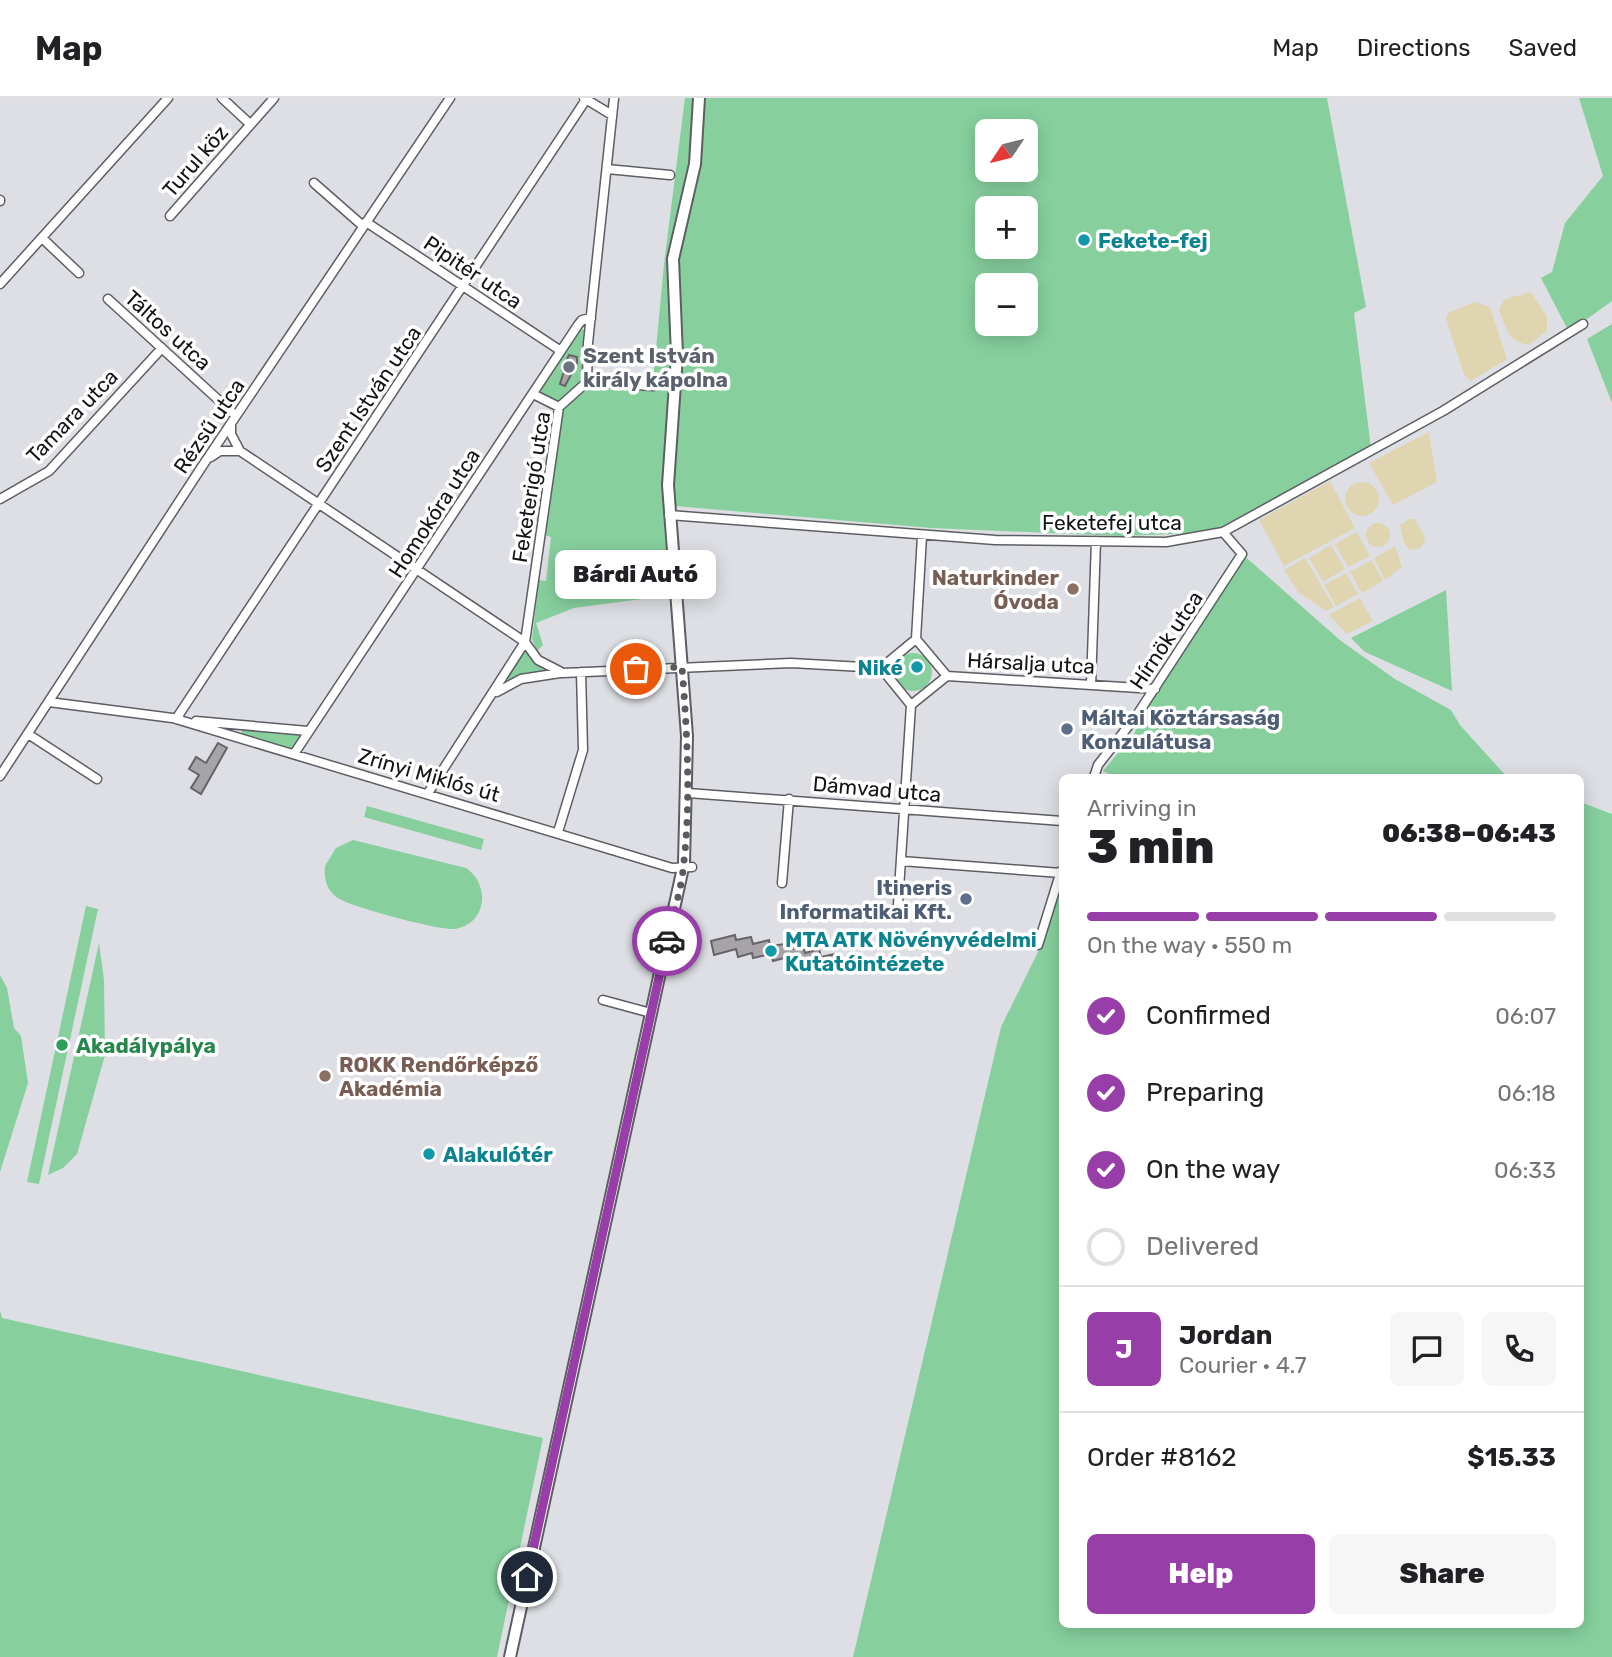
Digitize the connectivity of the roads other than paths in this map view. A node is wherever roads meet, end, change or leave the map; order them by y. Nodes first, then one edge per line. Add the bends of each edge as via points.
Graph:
1 (168, 98) edge
2 (222, 98) edge
3 (274, 98) edge
4 (450, 98) edge
5 (586, 98) edge
6 (614, 98) edge
7 (699, 98) edge
8 (612, 116) junction
9 (250, 124) junction
10 (607, 169) junction
11 (670, 175) dead end
12 (314, 183) dead end
13 (170, 216) dead end
14 (365, 224) junction
15 (42, 238) junction
16 (79, 273) dead end
17 (0, 284) edge
18 (463, 288) junction
19 (108, 299) dead end
20 (591, 318) junction
21 (1583, 324) dead end
22 (162, 348) junction
23 (561, 351) junction
24 (676, 375) junction
25 (587, 382) junction
26 (533, 394) junction
27 (559, 407) junction
28 (233, 420) junction
29 (240, 451) junction
30 (203, 465) junction
31 (0, 499) edge
32 (318, 505) junction
33 (669, 515) junction
34 (1223, 532) junction
35 (922, 536) junction
36 (1096, 541) junction
37 (417, 570) junction
38 (916, 639) junction
39 (525, 642) junction
40 (679, 667) junction
41 (881, 668) junction
42 (581, 672) junction
43 (563, 673) junction
44 (947, 676) junction
45 (1091, 685) junction
46 (1155, 689) junction
47 (491, 696) junction
48 (49, 702) junction
49 (911, 705) junction
50 (176, 719) junction
51 (309, 731) junction
52 (27, 734) junction
53 (294, 754) junction
54 (1095, 774) edge
55 (0, 776) edge
56 (97, 779) dead end
57 (428, 793) junction
58 (688, 793) junction
59 (789, 799) junction
60 (904, 809) junction
61 (1059, 821) edge
62 (558, 832) junction
63 (901, 861) junction
64 (682, 867) junction
65 (1059, 870) edge
66 (1059, 879) edge
67 (782, 883) dead end
68 (898, 905) dead end
69 (1038, 945) dead end
70 (603, 1000) dead end
71 (651, 1013) junction
72 (510, 1657) edge

1 - 15 street
2 - 9 street
3 - 9 street, Turul köz
4 - 14 street, Rézsű utca
5 - 8 street
5 - 18 street, Szent István utca
6 - 8 street
7 - 24 street via 695,164 673,259
8 - 10 street
9 - 13 street, Turul köz
10 - 11 street
10 - 20 street
12 - 14 street, Pipitér utca
14 - 18 street, Pipitér utca
14 - 28 street, Rézsű utca
15 - 16 street
15 - 17 street
18 - 23 street, Pipitér utca
18 - 32 street, Szent István utca
19 - 22 street, Táltos utca
20 - 23 street, Homokóra utca via 582,320
20 - 25 street
21 - 34 street, Feketefej utca via 1443,411
22 - 28 street, Táltos utca
22 - 31 street, Tamara utca via 48,471
23 - 26 street, Homokóra utca
24 - 25 street via 653,386
24 - 33 street
25 - 27 street, Feketerigó utca
26 - 27 street
26 - 37 street, Homokóra utca
27 - 39 street, Feketerigó utca
28 - 29 street via 231,434
28 - 30 street, Rézsű utca
29 - 30 street via 220,452
29 - 32 street
30 - 48 street, Rézsű utca
32 - 37 street
32 - 50 street, Szent István utca
33 - 35 street, Feketefej utca
33 - 40 street
34 - 36 street, Feketefej utca via 1178,541
34 - 46 street, Hírnök utca via 1242,554
35 - 36 street, Feketefej utca
35 - 38 street
36 - 45 street
37 - 39 street
37 - 51 street, Homokóra utca
38 - 41 street
38 - 44 street
39 - 43 street via 538,660
39 - 47 street, Feketerigó utca
40 - 41 street via 791,663
40 - 42 street
40 - 58 street
41 - 49 street
42 - 43 street
42 - 62 street via 583,750
43 - 47 street via 521,679
44 - 45 street, Hársalja utca
44 - 49 street
45 - 46 street, Hársalja utca
46 - 54 street, Hírnök utca
47 - 57 street, Feketerigó utca
48 - 50 street, Zrínyi Miklós út
48 - 52 street, Rézsű utca
49 - 60 street
50 - 51 street, Zrínyi Miklós út
50 - 53 street, Zrínyi Miklós út
51 - 53 street, Homokóra utca
52 - 55 street, Rézsű utca
52 - 56 street
53 - 57 street, Zrínyi Miklós út
57 - 62 street, Zrínyi Miklós út
58 - 59 street, Dámvad utca
58 - 64 street
59 - 60 street, Dámvad utca
59 - 67 street
60 - 61 street, Dámvad utca
60 - 63 street
62 - 64 street, Zrínyi Miklós út
63 - 65 street
63 - 68 street
64 - 71 street
66 - 69 street
70 - 71 street
71 - 72 street

